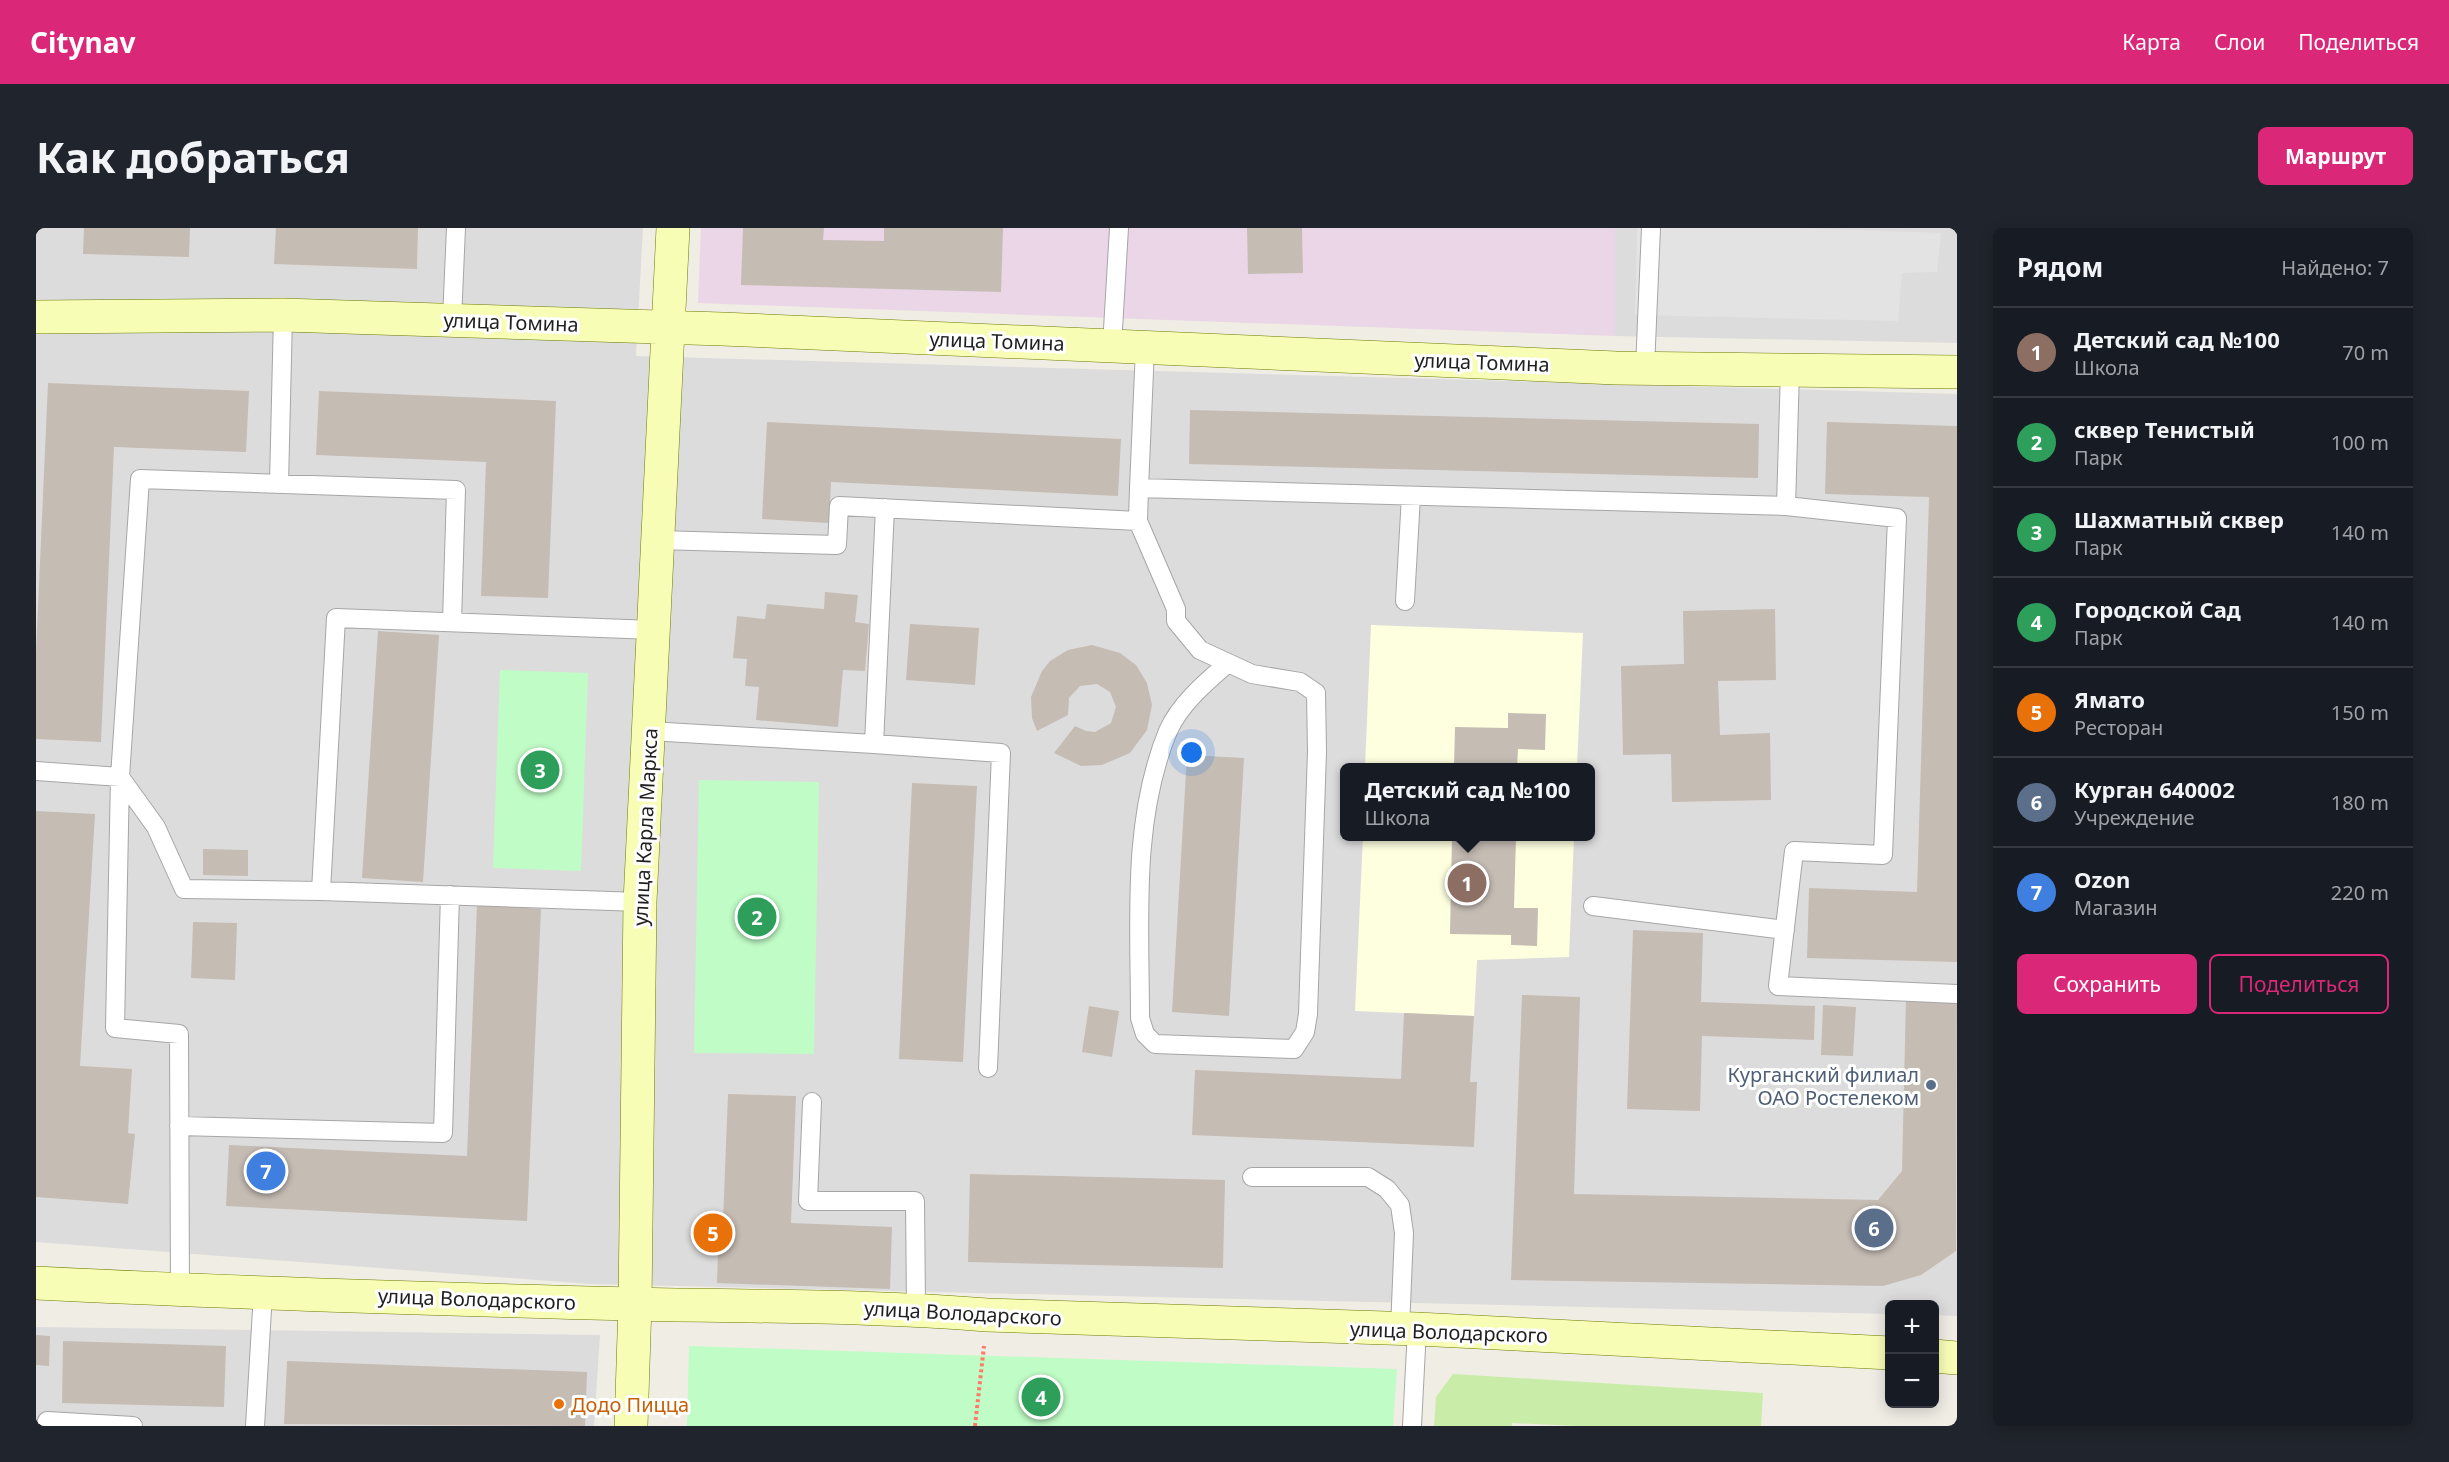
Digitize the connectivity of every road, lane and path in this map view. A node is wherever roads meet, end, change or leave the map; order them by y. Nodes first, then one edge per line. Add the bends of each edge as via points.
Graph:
1 (456, 228) edge
2 (673, 228) edge
3 (1119, 228) edge
4 (1651, 228) edge
5 (283, 315) junction
6 (36, 317) edge
7 (452, 320) junction
8 (668, 327) junction
9 (1112, 346) junction
10 (1145, 348) junction
11 (1645, 368) junction
12 (1790, 370) junction
13 (1957, 372) edge
14 (279, 483) junction
15 (1139, 488) junction
16 (1412, 496) junction
17 (1786, 506) junction
18 (885, 508) junction
19 (1138, 521) junction
20 (658, 540) junction
21 (1405, 602) dead end
22 (452, 622) junction
23 (654, 630) junction
24 (1228, 663) junction
25 (649, 730) junction
26 (874, 744) junction
27 (36, 771) edge
28 (120, 777) junction
29 (321, 891) junction
30 (450, 895) junction
31 (640, 902) junction
32 (1593, 906) dead end
33 (1785, 930) junction
34 (1957, 994) edge
35 (988, 1068) dead end
36 (812, 1101) dead end
37 (179, 1126) junction
38 (1252, 1177) dead end
39 (36, 1283) edge
40 (180, 1290) junction
41 (263, 1293) junction
42 (635, 1304) junction
43 (916, 1309) junction
44 (987, 1315) junction
45 (1408, 1329) junction
46 (1885, 1353) edge
47 (1939, 1356) edge
48 (1957, 1358) edge
49 (46, 1426) edge
50 (134, 1426) edge
51 (255, 1426) edge
52 (631, 1426) edge
53 (975, 1426) edge
54 (1412, 1426) edge

1 - 7 lane
2 - 8 street, улица Карла Маркса
3 - 9 lane
4 - 11 lane
5 - 6 street, улица Томина
5 - 7 street, улица Томина
5 - 14 lane
7 - 8 street, улица Томина
8 - 9 street, улица Томина
8 - 20 street, улица Карла Маркса
9 - 10 street, улица Томина
10 - 11 street, улица Томина
10 - 15 lane
11 - 12 street, улица Томина
12 - 13 street, улица Томина
12 - 17 lane
14 - 22 lane via 456,490
14 - 28 lane via 140,479
15 - 16 lane
15 - 19 lane
16 - 17 lane
16 - 21 lane
17 - 33 lane via 1897,518 1883,855 1794,851
18 - 19 lane
18 - 20 lane via 839,506 837,545
18 - 26 lane
19 - 24 lane via 1176,609 1176,621 1200,650
20 - 23 street, улица Карла Маркса
22 - 23 lane
22 - 29 lane via 336,618
23 - 25 street, улица Карла Маркса
24 - 24 lane via 1252,674 1300,682 1316,693 1308,1014 1305,1032 1294,1049 1155,1044 1145,1034 1140,1018 1140,852 1153,779 1169,730 1198,688
25 - 26 lane
25 - 31 street, улица Карла Маркса
26 - 35 lane via 1001,753
27 - 28 lane
28 - 29 lane via 156,826 184,889
28 - 37 lane via 115,1028 178,1034
29 - 30 lane
30 - 31 lane
30 - 37 lane via 443,1133
31 - 42 street, улица Карла Маркса
32 - 33 lane
33 - 34 lane via 1778,986
36 - 43 lane via 808,1201 915,1201
37 - 40 lane
38 - 45 lane via 1368,1177 1387,1189 1400,1205
39 - 40 street, улица Володарского
40 - 41 street, улица Володарского
41 - 42 street, улица Володарского
41 - 51 lane
42 - 43 street, улица Володарского
42 - 52 street, улица Карла Маркса
43 - 44 street, улица Володарского
44 - 45 street, улица Володарского
44 - 53 path
45 - 46 street, улица Володарского
45 - 54 lane
47 - 48 street
49 - 50 lane via 47,1421

